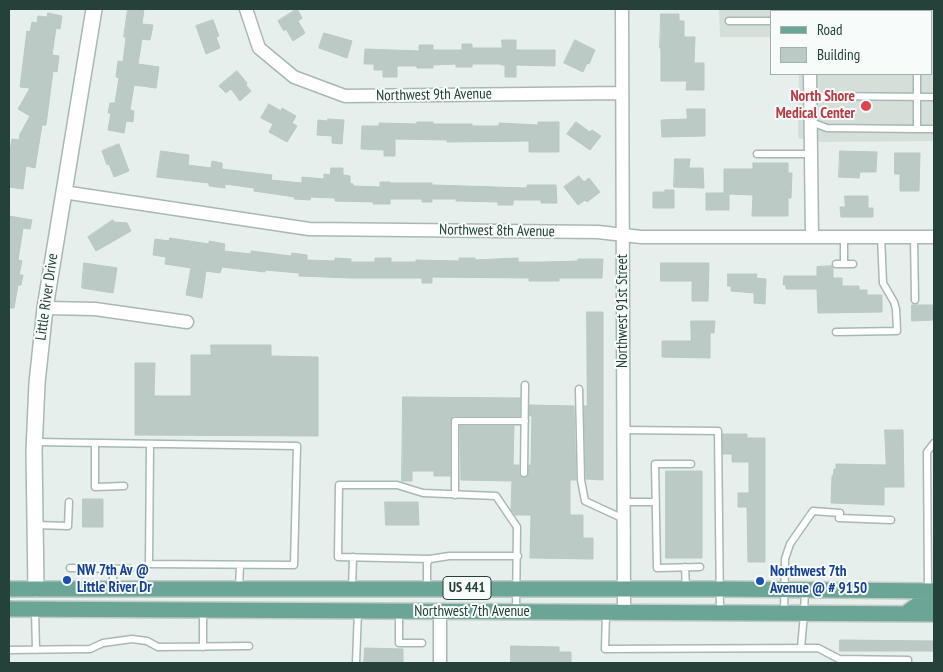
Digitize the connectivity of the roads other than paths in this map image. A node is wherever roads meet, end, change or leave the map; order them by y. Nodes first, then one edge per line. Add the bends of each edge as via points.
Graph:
1 (94, 9) edge
2 (246, 9) edge
3 (622, 9) edge
4 (729, 21) dead end
5 (770, 21) edge
6 (810, 75) edge
7 (917, 75) edge
8 (622, 93) junction
9 (810, 96) junction
10 (917, 97) junction
11 (934, 97) edge
12 (811, 122) junction
13 (917, 129) junction
14 (934, 129) edge
15 (757, 154) dead end
16 (811, 154) junction
17 (63, 192) junction
18 (623, 235) junction
19 (812, 236) junction
20 (844, 236) junction
21 (881, 236) junction
22 (914, 237) junction
23 (934, 237) edge
24 (836, 264) dead end
25 (844, 264) junction
26 (853, 264) dead end
27 (915, 300) dead end
28 (45, 308) junction
29 (187, 322) dead end
30 (836, 332) dead end
31 (525, 385) dead end
32 (579, 389) dead end
33 (525, 420) junction
34 (623, 430) junction
35 (34, 442) junction
36 (94, 443) junction
37 (934, 443) edge
38 (150, 444) junction
39 (691, 464) dead end
40 (524, 473) dead end
41 (124, 486) dead end
42 (455, 495) junction
43 (69, 502) dead end
44 (624, 502) junction
45 (656, 502) junction
46 (624, 519) junction
47 (891, 520) dead end
48 (35, 526) junction
49 (934, 532) edge
50 (928, 542) junction
51 (931, 555) edge
52 (518, 556) junction
53 (353, 557) junction
54 (430, 559) junction
55 (240, 565) junction
56 (686, 567) junction
57 (700, 567) dead end
58 (70, 568) dead end
59 (113, 569) junction
60 (130, 569) dead end
61 (113, 588) junction
62 (239, 588) junction
63 (427, 588) junction
64 (517, 588) junction
65 (9, 589) edge
66 (36, 589) junction
67 (352, 589) junction
68 (624, 589) junction
69 (686, 589) junction
70 (721, 589) junction
71 (784, 589) junction
72 (805, 589) junction
73 (932, 594) edge
74 (9, 609) edge
75 (36, 609) junction
76 (203, 610) junction
77 (358, 611) junction
78 (399, 612) junction
79 (440, 612) junction
80 (516, 612) junction
81 (606, 613) junction
82 (624, 613) junction
83 (720, 614) junction
84 (784, 614) junction
85 (804, 614) junction
86 (905, 614) junction
87 (934, 614) edge
88 (422, 643) dead end
89 (249, 646) dead end
90 (203, 647) junction
91 (801, 648) junction
92 (9, 650) edge
93 (36, 650) junction
94 (857, 661) edge
95 (356, 663) edge
96 (440, 663) edge
97 (908, 663) edge

1 - 17 street, Little River Drive
2 - 8 street, Northwest 9th Avenue via 259,48 294,77 345,96
3 - 8 street, Northwest 91st Street
4 - 5 lane
6 - 9 street
7 - 10 lane
8 - 18 street, Northwest 91st Street
9 - 10 lane
9 - 12 street
10 - 11 lane
10 - 13 lane
12 - 13 lane via 827,128
12 - 16 street
13 - 14 lane
15 - 16 lane
16 - 19 street
17 - 18 street, Northwest 8th Avenue via 309,229 598,232
17 - 28 street, Little River Drive
18 - 19 street, Northwest 8th Avenue
18 - 34 street, Northwest 91st Street
19 - 20 street, Northwest 8th Avenue
20 - 21 street, Northwest 8th Avenue
20 - 25 lane
21 - 22 street, Northwest 8th Avenue
21 - 30 lane via 883,282 894,302 897,331
22 - 23 street, Northwest 8th Avenue
22 - 27 lane
24 - 25 lane
25 - 26 lane
28 - 29 street via 95,309
28 - 35 street, Little River Drive
31 - 33 lane
32 - 46 lane via 584,501
33 - 40 lane
33 - 42 lane via 455,421
34 - 44 street, Northwest 91st Street
34 - 70 lane via 718,430
35 - 36 lane
35 - 48 street, Little River Drive
36 - 38 lane
36 - 41 lane via 95,487
37 - 50 lane via 927,452
38 - 55 lane via 149,564
38 - 55 lane via 297,446 294,565
39 - 45 lane via 655,464
42 - 52 lane via 496,496 517,527
42 - 53 lane via 424,493 397,485 339,485 338,557
43 - 48 lane via 68,526
44 - 45 lane
44 - 46 street, Northwest 91st Street
45 - 56 lane via 657,568
46 - 68 street, Northwest 91st Street
47 - 71 lane via 839,518 840,513 812,511 790,544 785,559
48 - 66 street, Little River Drive
49 - 50 lane
50 - 51 lane
51 - 73 lane
52 - 54 lane
52 - 64 lane
53 - 54 lane
53 - 67 lane
54 - 63 lane
55 - 62 lane
56 - 57 lane
56 - 69 lane
58 - 59 lane
59 - 60 lane
59 - 61 lane
61 - 62 main road, Northwest 7th Avenue / US 441
61 - 66 main road, Northwest 7th Avenue / US 441
62 - 67 main road, Northwest 7th Avenue / US 441
63 - 64 main road, Northwest 7th Avenue / US 441
63 - 67 main road, Northwest 7th Avenue / US 441
64 - 68 main road, Northwest 7th Avenue / US 441
64 - 80 lane
65 - 66 main road, Northwest 7th Avenue / US 441
66 - 75 main road
68 - 69 main road, Northwest 7th Avenue / US 441
68 - 82 street, Northwest 91st Street
69 - 70 main road, Northwest 7th Avenue / US 441
70 - 71 main road, Northwest 7th Avenue / US 441
70 - 83 lane
71 - 72 main road, Northwest 7th Avenue / US 441
71 - 84 lane
72 - 73 main road, Northwest 7th Avenue / US 441
72 - 85 lane
73 - 86 main road
74 - 75 main road, Northwest 7th Avenue / US 441
75 - 76 main road, Northwest 7th Avenue / US 441
75 - 93 lane
76 - 77 main road, Northwest 7th Avenue / US 441
76 - 90 lane
77 - 78 main road, Northwest 7th Avenue / US 441
77 - 95 lane
78 - 79 main road, Northwest 7th Avenue / US 441
78 - 88 lane via 398,642
79 - 80 main road, Northwest 7th Avenue / US 441
79 - 96 street
80 - 81 main road, Northwest 7th Avenue / US 441
81 - 82 main road, Northwest 7th Avenue / US 441
81 - 91 lane via 605,648
82 - 83 main road, Northwest 7th Avenue / US 441
83 - 84 main road, Northwest 7th Avenue / US 441
84 - 85 main road, Northwest 7th Avenue / US 441
85 - 86 main road, Northwest 7th Avenue / US 441
85 - 91 lane
86 - 87 main road, Northwest 7th Avenue / US 441
89 - 90 lane
90 - 93 lane via 158,647 132,639 103,643 90,649
91 - 94 lane via 818,648 839,659
92 - 93 lane
94 - 97 lane via 908,660

